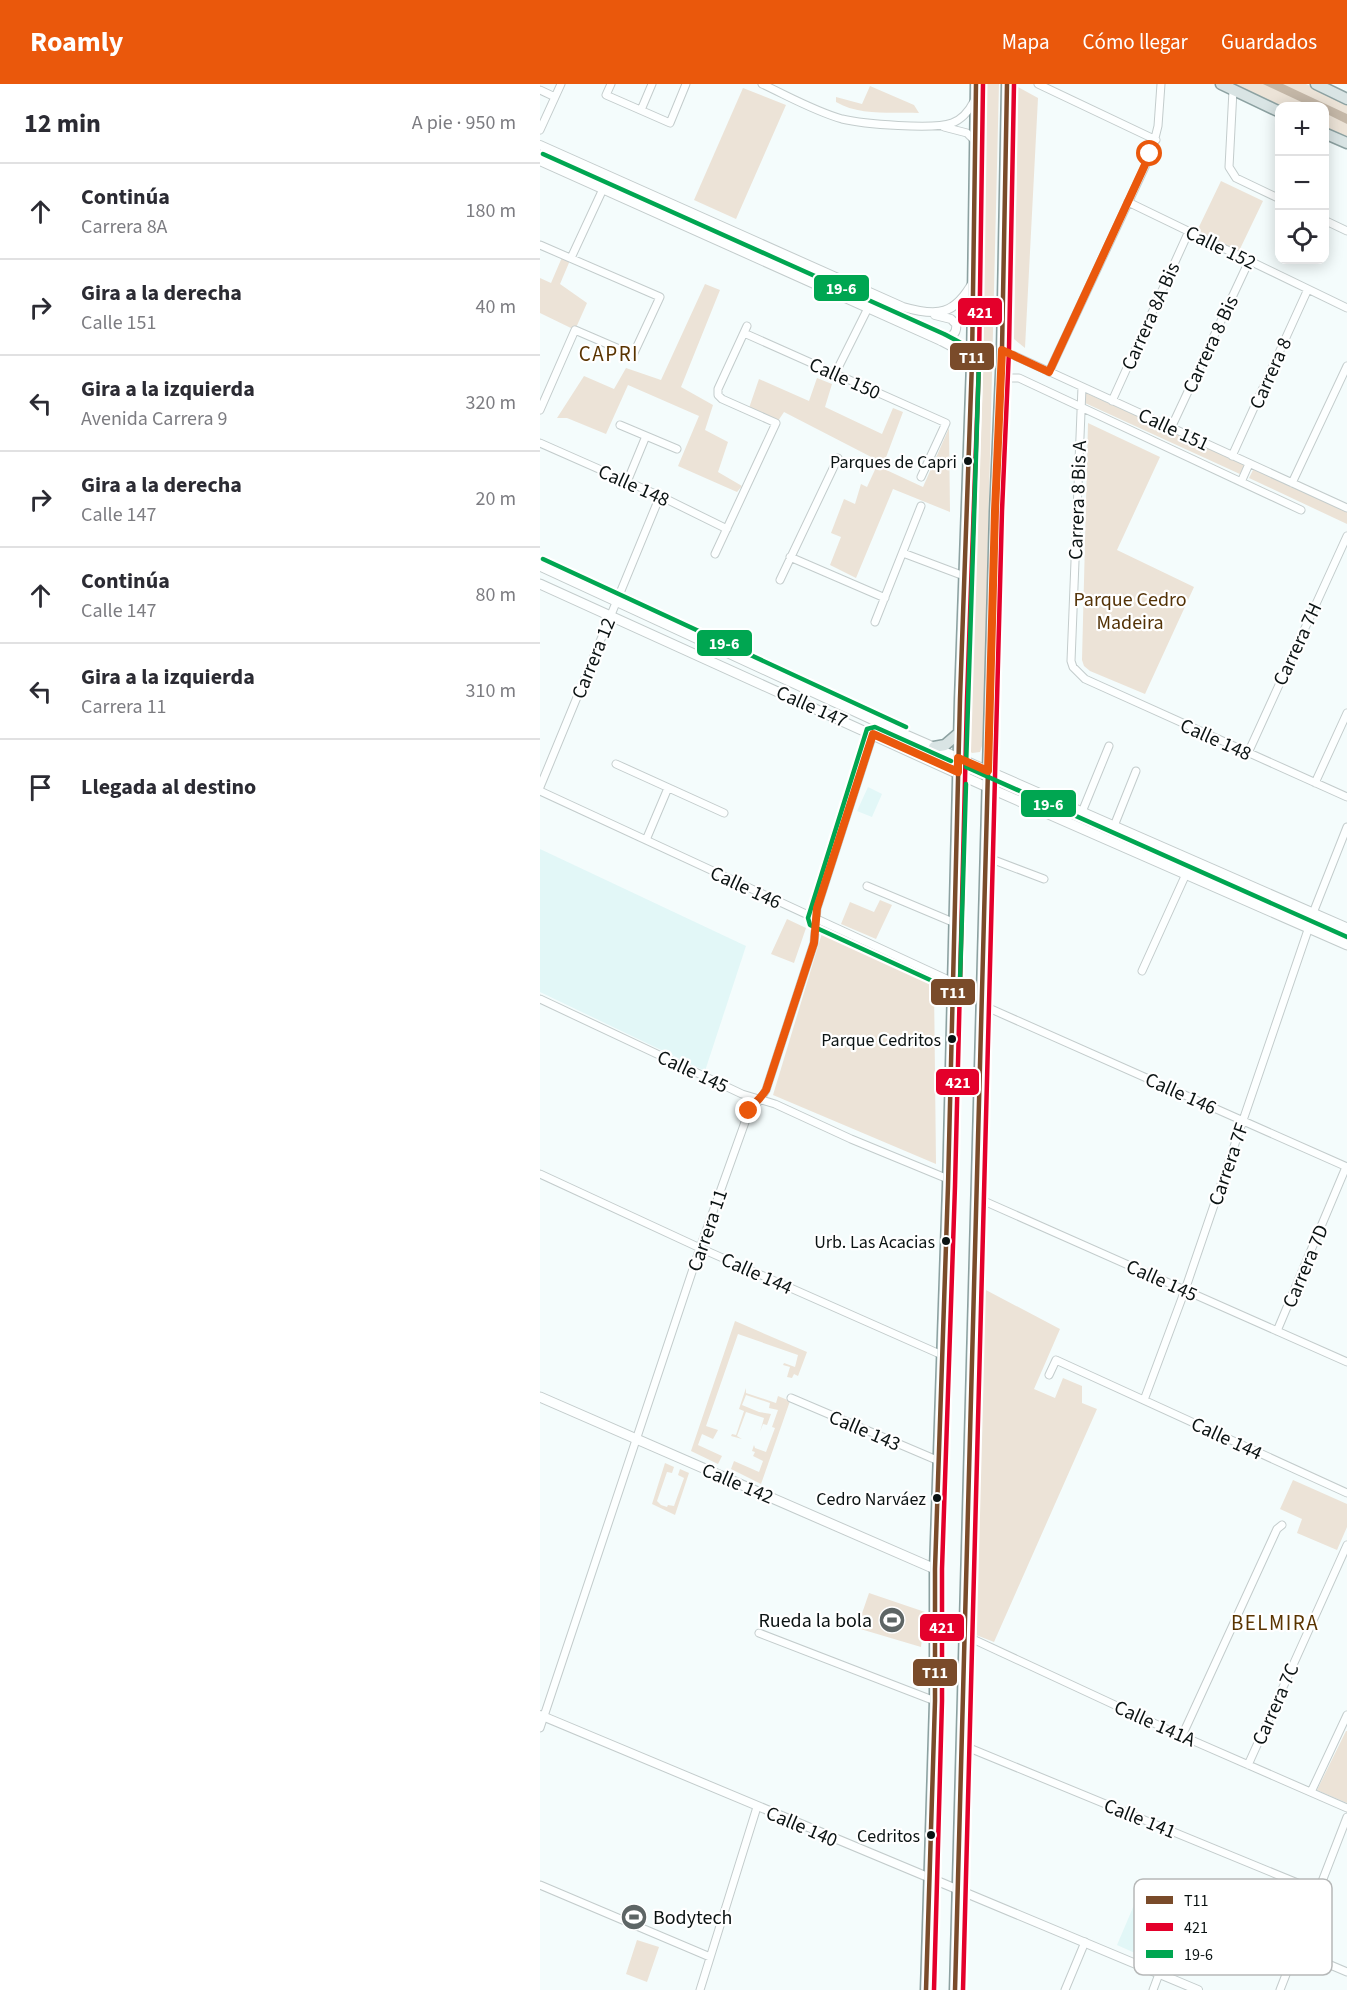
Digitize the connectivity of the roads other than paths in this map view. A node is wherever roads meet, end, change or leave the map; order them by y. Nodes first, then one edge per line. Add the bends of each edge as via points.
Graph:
1 (561, 84) edge
2 (611, 84) edge
3 (652, 84) edge
4 (686, 84) edge
5 (762, 84) edge
6 (1007, 84) edge
7 (1038, 84) edge
8 (1161, 84) edge
9 (1221, 84) edge
10 (1316, 84) edge
11 (976, 88) edge
12 (540, 90) edge
13 (1233, 90) junction
14 (555, 97) junction
15 (1347, 99) edge
16 (641, 110) junction
17 (1275, 110) edge
18 (936, 126) junction
19 (540, 130) edge
20 (1329, 135) edge
21 (1156, 140) junction
22 (1347, 143) edge
23 (975, 144) junction
24 (540, 145) edge
25 (540, 161) edge
26 (603, 189) junction
27 (1275, 197) edge
28 (1128, 202) junction
29 (1329, 222) edge
30 (1189, 231) junction
31 (1347, 231) edge
32 (540, 245) edge
33 (571, 258) junction
34 (1249, 261) junction
35 (973, 281) junction
36 (1308, 289) junction
37 (868, 308) junction
38 (1347, 308) edge
39 (924, 312) junction
40 (941, 341) junction
41 (1002, 350) junction
42 (972, 362) junction
43 (1347, 366) edge
44 (1049, 372) junction
45 (835, 374) junction
46 (1001, 381) junction
47 (1082, 387) junction
48 (1112, 401) junction
49 (1081, 407) junction
50 (540, 410) edge
51 (620, 425) dead end
52 (1172, 428) junction
53 (646, 436) junction
54 (540, 443) edge
55 (677, 449) dead end
56 (1232, 456) junction
57 (838, 458) dead end
58 (1249, 464) junction
59 (921, 477) dead end
60 (627, 482) junction
61 (1241, 482) junction
62 (1292, 483) junction
63 (660, 496) junction
64 (921, 506) dead end
65 (1347, 508) edge
66 (1301, 510) dead end
67 (727, 529) junction
68 (1347, 536) edge
69 (903, 553) junction
70 (715, 554) dead end
71 (790, 557) junction
72 (540, 566) edge
73 (964, 576) junction
74 (780, 580) dead end
75 (540, 584) edge
76 (885, 598) junction
77 (616, 600) junction
78 (610, 615) junction
79 (875, 622) dead end
80 (1085, 679) joint
81 (1347, 713) edge
82 (959, 733) junction
83 (873, 734) junction
84 (1109, 746) dead end
85 (934, 747) junction
86 (1248, 753) junction
87 (958, 758) junction
88 (616, 764) dead end
89 (988, 771) junction
90 (1136, 771) dead end
91 (958, 772) junction
92 (542, 778) edge
93 (1315, 783) junction
94 (987, 786) junction
95 (668, 788) junction
96 (540, 789) edge
97 (1347, 797) edge
98 (1082, 812) junction
99 (724, 813) dead end
100 (1114, 826) junction
101 (1347, 827) edge
102 (646, 840) junction
103 (986, 857) junction
104 (1186, 874) junction
105 (1044, 879) dead end
106 (867, 885) dead end
107 (1313, 913) junction
108 (815, 920) junction
109 (955, 923) junction
110 (1309, 927) junction
111 (1347, 928) edge
112 (1347, 945) edge
113 (1142, 970) dead end
114 (953, 982) junction
115 (540, 999) edge
116 (982, 1005) junction
117 (760, 1100) junction
118 (1244, 1120) junction
119 (1347, 1167) edge
120 (540, 1174) edge
121 (948, 1179) junction
122 (977, 1198) junction
123 (700, 1248) junction
124 (1185, 1290) junction
125 (1277, 1331) junction
126 (942, 1355) junction
127 (1347, 1362) edge
128 (1049, 1375) dead end
129 (540, 1397) edge
130 (791, 1398) dead end
131 (1144, 1400) junction
132 (637, 1439) junction
133 (939, 1461) junction
134 (1347, 1493) edge
135 (1282, 1525) dead end
136 (1347, 1545) edge
137 (935, 1569) junction
138 (759, 1633) dead end
139 (964, 1635) junction
140 (935, 1701) junction
141 (1347, 1715) edge
142 (542, 1716) edge
143 (540, 1728) edge
144 (1182, 1736) junction
145 (962, 1745) junction
146 (1248, 1765) junction
147 (1311, 1792) junction
148 (757, 1807) junction
149 (1347, 1808) edge
150 (1347, 1817) edge
151 (930, 1878) junction
152 (1288, 1879) edge
153 (1322, 1879) edge
154 (540, 1885) edge
155 (958, 1889) junction
156 (1084, 1942) junction
157 (710, 1957) junction
158 (1134, 1963) edge
159 (1332, 1966) edge
160 (1347, 1972) edge
161 (1159, 1975) edge
162 (1161, 1975) edge
163 (1286, 1975) edge
164 (700, 1990) edge
165 (926, 1990) edge
166 (955, 1990) edge
167 (1065, 1990) edge
168 (1153, 1990) edge
169 (1198, 1990) edge
170 (1280, 1990) edge

1 - 14 street
2 - 16 street via 606,94
3 - 16 street
4 - 16 street via 670,123
5 - 18 street via 843,119
6 - 41 main road
7 - 21 street
8 - 21 street
9 - 13 main road
10 - 15 main road
11 - 18 street via 964,116 951,124
11 - 23 main road
12 - 14 street
13 - 17 main road
13 - 27 street via 1229,167 1236,178
14 - 19 street
18 - 23 street via 967,133
20 - 22 main road
21 - 28 street
23 - 35 main road
24 - 39 street via 887,301
25 - 26 street
26 - 33 street
26 - 37 street
28 - 30 street, Calle 152
28 - 44 street
29 - 31 street
30 - 34 street, Calle 152
30 - 48 street, Carrera 8A Bis
32 - 33 street
33 - 50 street via 660,299 633,355 575,330
34 - 36 street, Calle 152
34 - 52 street, Carrera 8 Bis
35 - 39 street via 953,308 939,313
35 - 42 main road
36 - 38 street, Calle 152
36 - 56 street, Carrera 8
37 - 40 street
37 - 45 street
39 - 40 street via 955,321 956,331
40 - 42 street
41 - 44 street, Calle 151
41 - 46 main road
42 - 73 main road
43 - 62 street
44 - 47 street, Calle 151
45 - 59 street, Calle 150 via 946,423
45 - 67 street, Calle 150 via 746,330 718,394 776,423
46 - 49 street, Calle 151 via 1019,378
46 - 89 main road
47 - 48 street, Calle 151
47 - 49 street, Carrera 8 Bis A
48 - 52 street, Calle 151
49 - 61 street, Calle 151
49 - 80 street, Carrera 8 Bis A via 1071,661
51 - 53 street
52 - 56 street, Calle 151
53 - 55 street
53 - 60 street
54 - 60 street, Calle 148
56 - 58 street, Calle 151
57 - 71 street
58 - 61 street
58 - 62 street, Calle 151
60 - 63 street, Calle 148
61 - 66 street, Calle 151
62 - 65 street, Calle 151
63 - 67 street, Calle 148
63 - 77 street, Carrera 12
64 - 69 street
67 - 70 street
68 - 86 street, Carrera 7H
69 - 73 street
69 - 76 street
71 - 74 street
71 - 76 street
72 - 77 main road, Calle 147
73 - 82 main road
75 - 78 main road, Calle 147
76 - 79 street
77 - 78 street, Carrera 12
77 - 85 main road, Calle 147
78 - 83 main road, Calle 147
78 - 92 street, Carrera 12
80 - 86 street, Calle 148
81 - 93 street
82 - 85 main road via 945,745
82 - 87 main road
83 - 91 main road, Calle 147
83 - 108 street, Carrera 11
84 - 98 street
85 - 87 main road, Calle 147
86 - 93 street, Calle 148
87 - 89 main road, Calle 147
87 - 91 main road
88 - 95 street
89 - 94 main road
89 - 98 main road, Calle 147
90 - 100 street
91 - 94 main road, Calle 147
91 - 109 main road
92 - 96 street, Carrera 12
93 - 97 street, Calle 148
94 - 103 main road
94 - 104 main road, Calle 147
95 - 99 street
95 - 102 street
96 - 102 street, Calle 146
98 - 100 main road, Calle 147
100 - 107 main road, Calle 147
101 - 107 street
102 - 108 street, Calle 146
103 - 105 street
103 - 116 main road
104 - 110 main road, Calle 147
104 - 113 street
106 - 109 street
107 - 111 main road, Calle 147
108 - 114 street, Calle 146
108 - 117 street, Carrera 11 via 814,943
109 - 114 main road
110 - 112 main road, Calle 147
110 - 118 street, Carrera 7F
114 - 121 main road
115 - 117 street, Calle 145
116 - 118 street, Calle 146
116 - 122 main road
117 - 121 street, Calle 145
117 - 123 street, Carrera 11 via 749,1111
118 - 119 street, Calle 146
118 - 124 street, Carrera 7F
119 - 125 street, Carrera 7D
120 - 123 street, Calle 144
121 - 126 main road
122 - 124 street, Calle 145
122 - 139 main road
123 - 126 street, Calle 144
123 - 132 street, Carrera 11
124 - 125 street, Calle 145
124 - 131 street, Carrera 7F
125 - 127 street, Calle 145
126 - 133 main road
128 - 131 street, Calle 144 via 1056,1360
129 - 132 main road, Calle 142
130 - 133 street, Calle 143
131 - 134 street, Calle 144
132 - 137 main road, Calle 142
132 - 142 street, Carrera 11
133 - 137 main road
135 - 144 street
136 - 146 street, Carrera 7C
137 - 140 main road
138 - 140 street
139 - 144 street, Calle 141A
139 - 145 main road
140 - 151 main road
141 - 147 street
142 - 143 street, Carrera 11
142 - 148 street, Calle 140
144 - 146 street, Calle 141A
145 - 152 street, Calle 141
145 - 155 main road
146 - 147 street, Calle 141A
147 - 149 street, Calle 141A
148 - 151 street, Calle 140
148 - 157 street
150 - 153 street
151 - 155 street, Calle 140
151 - 165 main road
154 - 157 street
155 - 156 street, Calle 140
155 - 166 main road
156 - 158 street, Calle 140
156 - 167 street
157 - 164 street
159 - 160 street
161 - 168 street
162 - 169 street, Calle 140
163 - 170 street

